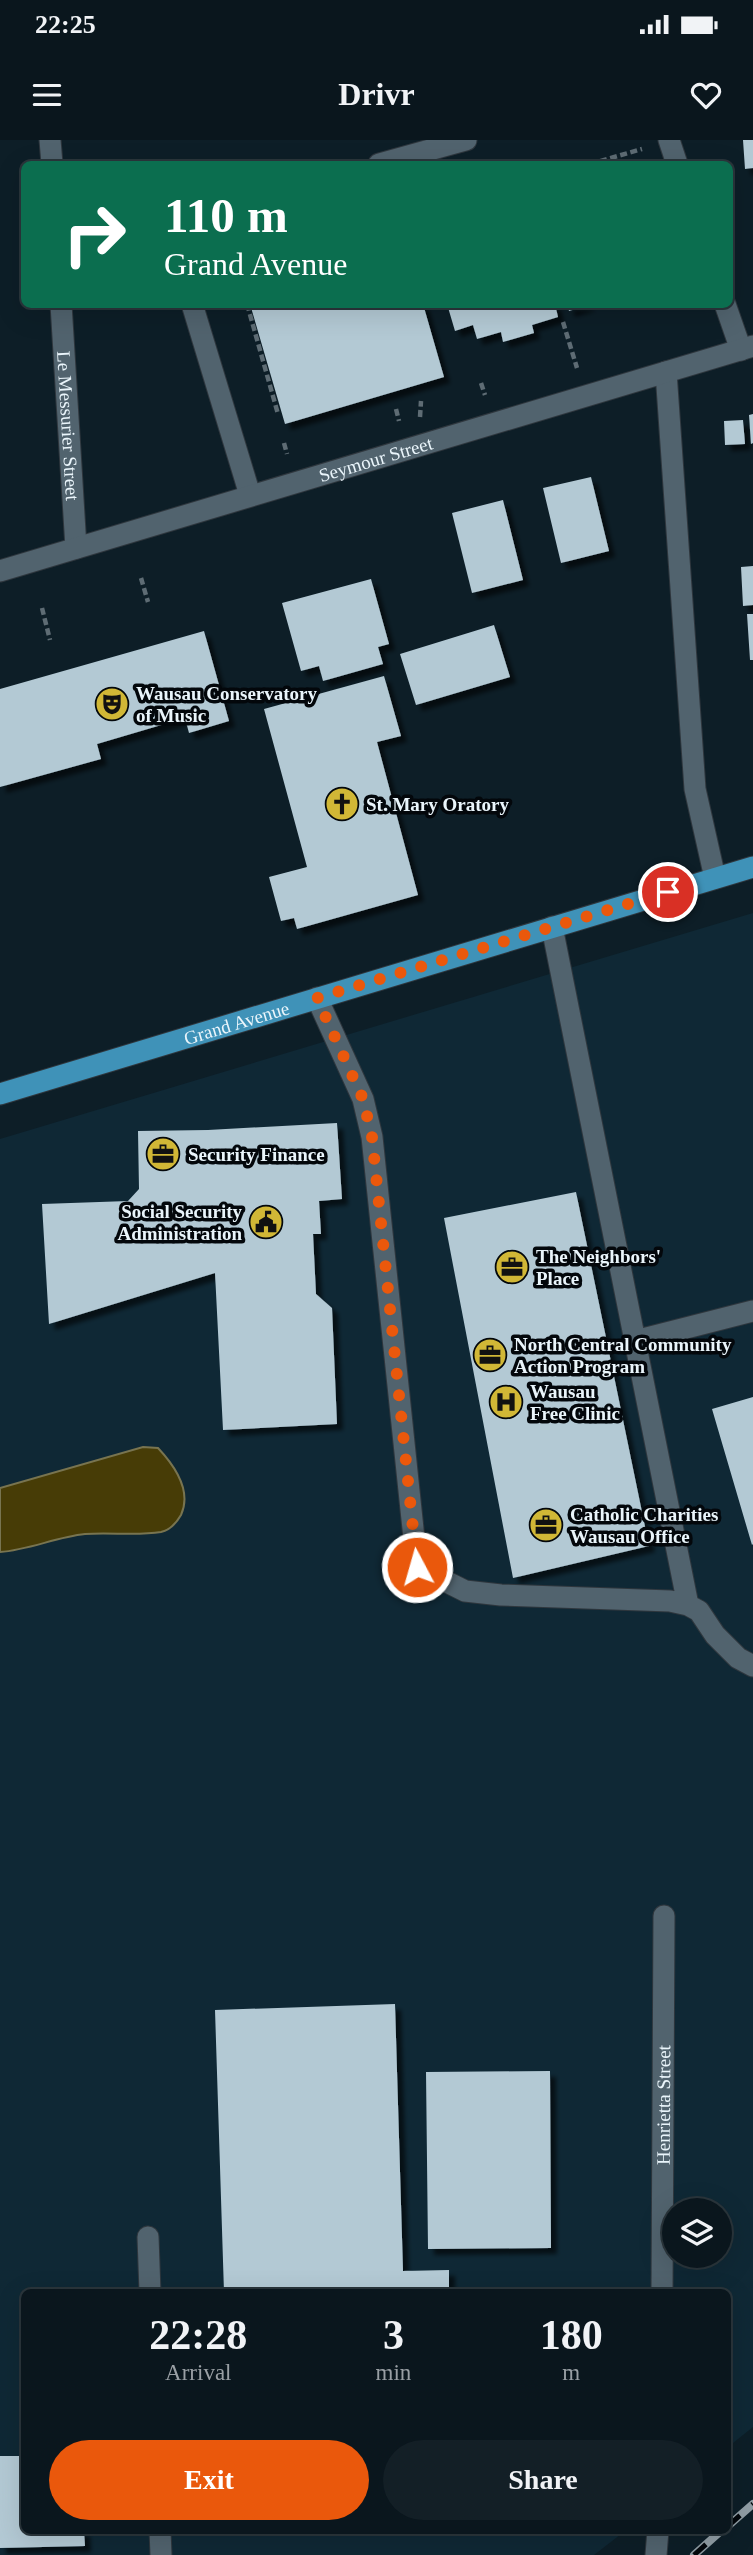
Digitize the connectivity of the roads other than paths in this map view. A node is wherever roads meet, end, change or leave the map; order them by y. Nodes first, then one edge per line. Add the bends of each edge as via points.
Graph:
1 (50, 140) edge
2 (466, 140) edge
3 (659, 143) edge
4 (52, 161) edge
5 (390, 161) edge
6 (674, 161) edge
7 (61, 308) edge
8 (193, 308) edge
9 (727, 308) edge
10 (747, 348) edge
11 (666, 372) junction
12 (250, 495) junction
13 (76, 548) junction
14 (0, 571) edge
15 (753, 867) edge
16 (715, 877) junction
17 (552, 927) junction
18 (317, 998) junction
19 (0, 1094) edge
20 (753, 1311) edge
21 (635, 1341) junction
22 (688, 1605) junction
23 (753, 1667) edge
24 (664, 1916) dead end
25 (148, 2237) dead end
26 (150, 2289) edge
27 (662, 2289) edge
28 (160, 2534) edge
29 (658, 2534) edge
30 (161, 2555) edge
31 (656, 2555) edge

1 - 4 street
2 - 5 street
3 - 6 street
7 - 13 street, Le Messurier Street
8 - 12 street
9 - 10 street
10 - 11 street, Seymour Street
11 - 12 street, Seymour Street
11 - 16 street via 695,789
12 - 13 street, Seymour Street
13 - 14 street, Seymour Street
15 - 16 main road, Grand Avenue
16 - 17 main road, Grand Avenue
17 - 18 main road, Grand Avenue
17 - 21 street
18 - 19 main road, Grand Avenue
18 - 22 street via 363,1099 372,1137 417,1567 465,1591
20 - 21 street
21 - 22 street
22 - 23 street via 699,1611 738,1658
24 - 27 street, Henrietta Street
25 - 26 street
28 - 30 street
29 - 31 street

